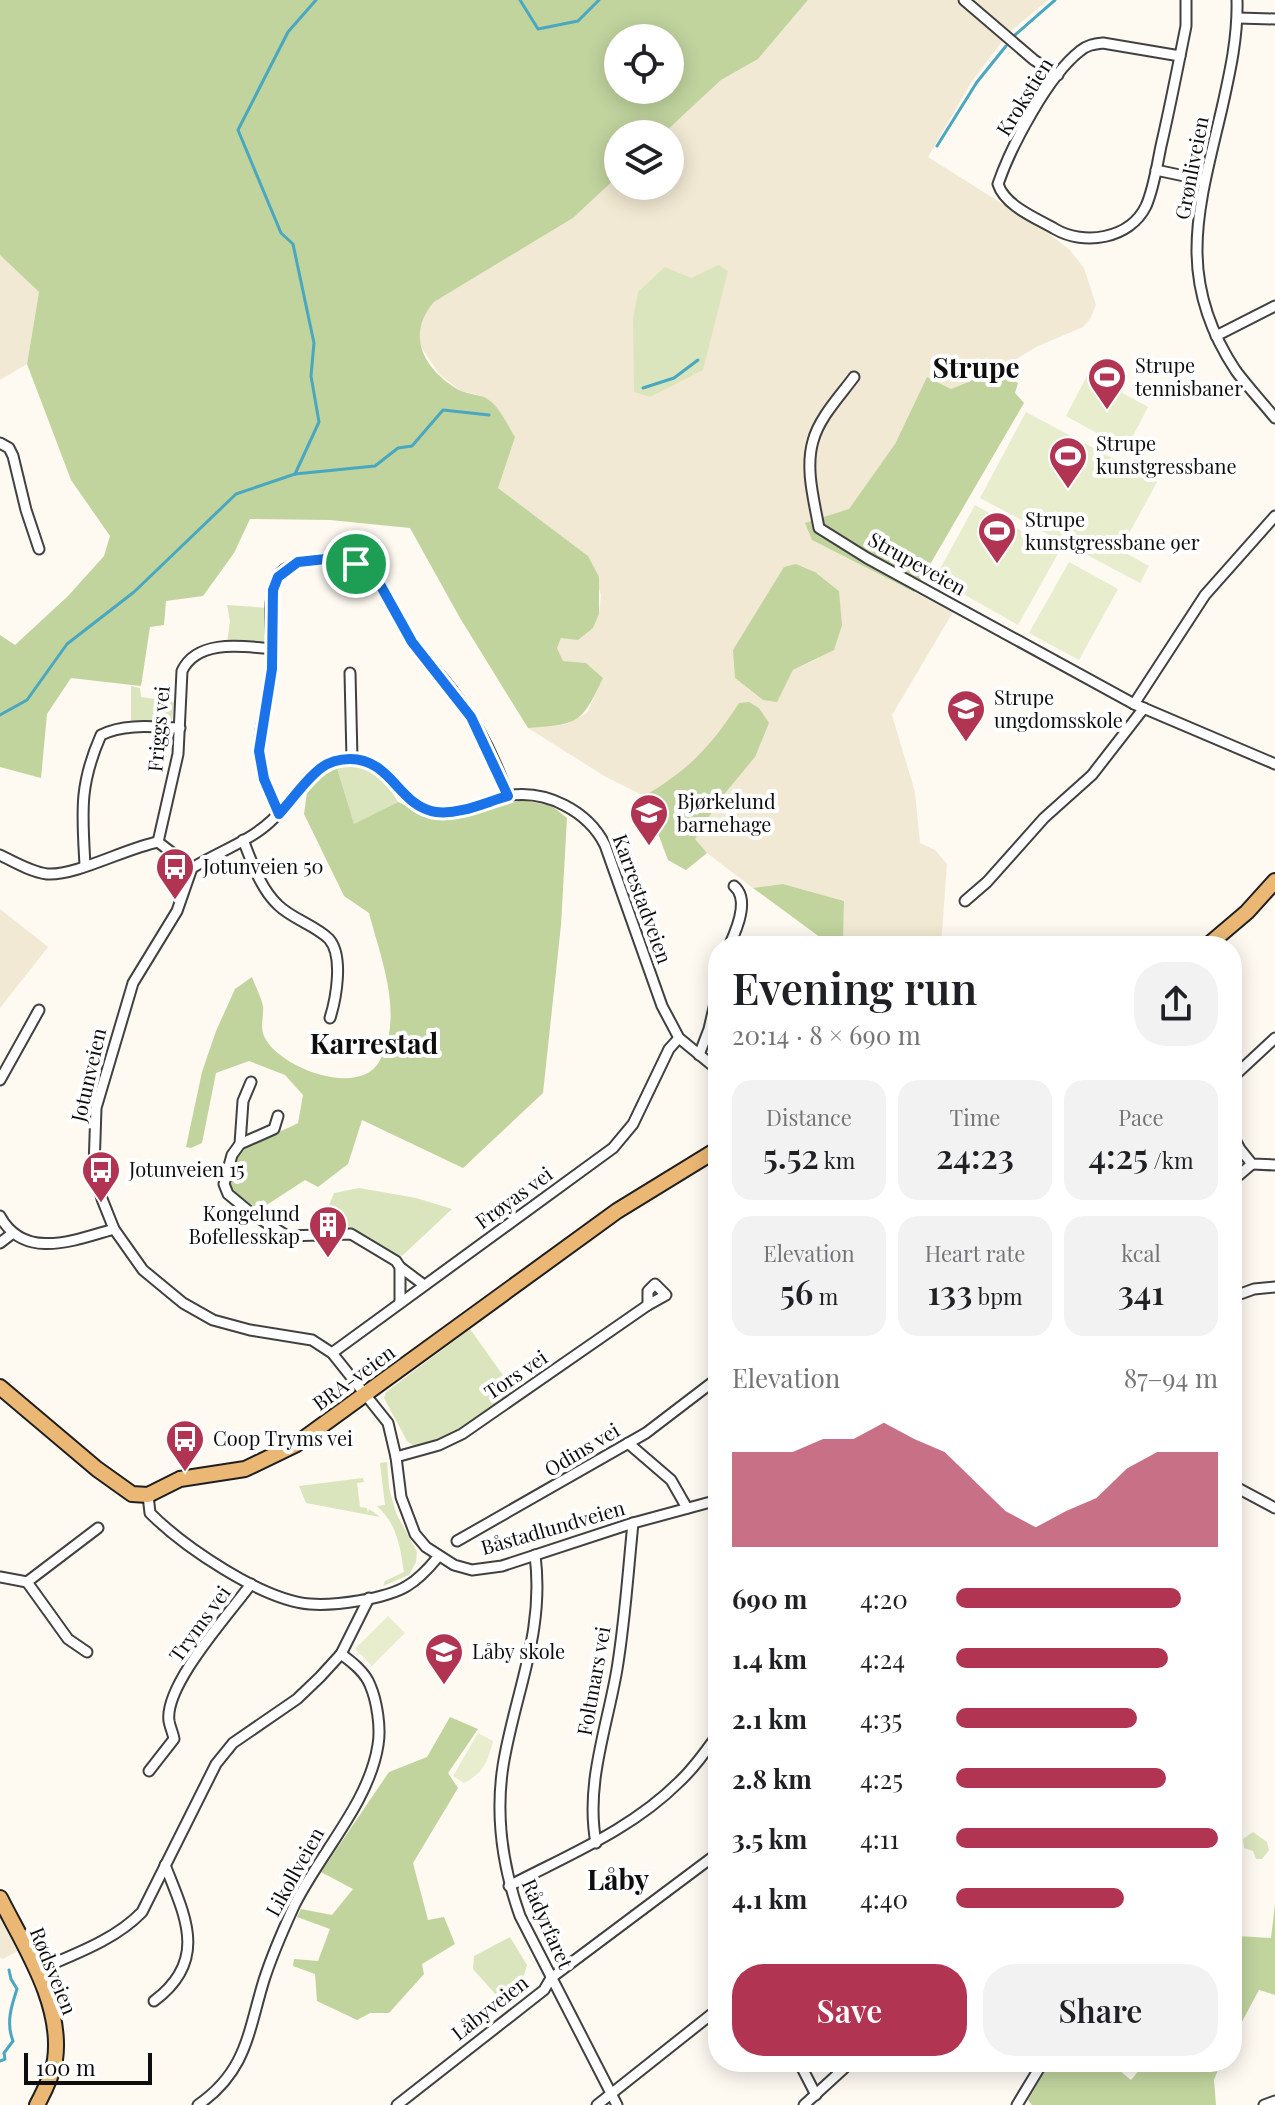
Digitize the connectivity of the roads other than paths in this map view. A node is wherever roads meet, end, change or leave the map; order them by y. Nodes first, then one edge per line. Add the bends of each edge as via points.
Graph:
1 (964, 0) edge
2 (1186, 0) edge
3 (1237, 0) edge
4 (1238, 18) junction
5 (1275, 19) edge
6 (1180, 56) junction
7 (1058, 75) junction
8 (1156, 170) junction
9 (1203, 180) junction
10 (1275, 306) edge
11 (1216, 336) junction
12 (854, 377) dead end
13 (1275, 418) edge
14 (0, 443) edge
15 (1275, 516) edge
16 (39, 549) dead end
17 (273, 649) junction
18 (350, 673) dead end
19 (1139, 706) junction
20 (180, 728) junction
21 (352, 759) junction
22 (1275, 764) edge
23 (508, 796) junction
24 (279, 814) junction
25 (243, 840) junction
26 (158, 842) junction
27 (0, 855) edge
28 (85, 865) junction
29 (192, 868) junction
30 (1275, 881) edge
31 (734, 886) dead end
32 (965, 901) dead end
33 (732, 936) edge
34 (1219, 936) edge
35 (39, 1010) dead end
36 (330, 1018) dead end
37 (708, 1032) edge
38 (679, 1038) junction
39 (1275, 1038) edge
40 (699, 1055) junction
41 (708, 1062) edge
42 (1242, 1069) edge
43 (0, 1080) edge
44 (251, 1082) dead end
45 (278, 1116) dead end
46 (240, 1144) junction
47 (1242, 1152) edge
48 (708, 1155) edge
49 (1252, 1164) junction
50 (1275, 1165) edge
51 (1242, 1172) edge
52 (0, 1216) edge
53 (114, 1229) junction
54 (13, 1233) junction
55 (0, 1243) edge
56 (400, 1267) junction
57 (424, 1285) junction
58 (1275, 1287) edge
59 (1242, 1293) edge
60 (400, 1303) junction
61 (648, 1305) dead end
62 (332, 1353) junction
63 (708, 1386) edge
64 (0, 1387) edge
65 (367, 1395) junction
66 (628, 1443) junction
67 (396, 1457) junction
68 (1242, 1489) edge
69 (148, 1495) junction
70 (708, 1503) edge
71 (687, 1508) junction
72 (1275, 1508) edge
73 (633, 1523) junction
74 (98, 1528) dead end
75 (457, 1541) dead end
76 (535, 1555) junction
77 (438, 1557) junction
78 (0, 1577) edge
79 (27, 1582) junction
80 (251, 1584) junction
81 (369, 1598) junction
82 (87, 1652) dead end
83 (341, 1654) junction
84 (708, 1746) edge
85 (149, 1771) dead end
86 (596, 1843) junction
87 (708, 1860) edge
88 (165, 1865) junction
89 (509, 1886) junction
90 (0, 1898) edge
91 (36, 1971) junction
92 (551, 1978) junction
93 (154, 2001) dead end
94 (708, 2017) edge
95 (804, 2072) edge
96 (840, 2072) edge
97 (1037, 2072) edge
98 (611, 2094) junction
99 (816, 2095) junction
100 (1275, 2101) edge
101 (37, 2105) edge
102 (198, 2105) edge
103 (397, 2105) edge
104 (597, 2105) edge
105 (617, 2105) edge
106 (804, 2105) edge
107 (1017, 2105) edge
108 (1264, 2105) edge

1 - 7 street
2 - 6 street
3 - 4 street, Grønliveien
4 - 5 street
4 - 9 street, Grønliveien
6 - 7 street, Krokstien via 1089,44
6 - 8 street
7 - 8 street, Krokstien via 1003,170 998,184 1005,199 1060,232 1103,237 1126,227 1142,211
8 - 9 street
9 - 11 street, Grønliveien via 1196,272
10 - 11 street
11 - 13 street, Grønliveien
12 - 19 street, Strupeveien via 813,440 810,479 819,528
14 - 16 street via 13,456
15 - 19 street via 1205,595
17 - 20 street, Friggs vei via 195,652 182,671
17 - 23 street via 273,590 288,567 326,559 368,569 412,642 471,717
17 - 24 street via 259,751
18 - 21 street
19 - 22 street, Strupeveien
19 - 32 street via 1092,775
20 - 26 street, Friggs vei
20 - 28 street via 112,729 101,735 83,786
21 - 23 street, Karrestadveien via 373,763 429,811 460,811
21 - 24 street via 324,766
23 - 38 street, Karrestadveien via 559,803 598,831 647,969
24 - 25 street
25 - 29 street
25 - 36 street via 265,890 279,907 331,941 337,997
26 - 28 street
26 - 29 street
27 - 28 street via 47,874
29 - 53 street, Jotunveien via 177,911 133,983 96,1108 94,1168
30 - 34 main road
31 - 33 street via 743,899
35 - 43 street
37 - 40 street
38 - 40 street, Karrestadveien
38 - 57 street, Frøyas vei via 633,1124 613,1148
39 - 42 street
40 - 41 street, Karrestadveien
44 - 46 street via 243,1101
45 - 46 street via 274,1129
46 - 56 street via 224,1184 251,1213 287,1236 351,1234
47 - 49 street
48 - 65 main road, BRA-veien via 617,1211
49 - 50 street
49 - 51 street
52 - 54 street
53 - 54 street via 39,1245
53 - 62 street, Jotunveien via 155,1283 193,1309 231,1326 312,1340
54 - 55 street
56 - 57 street
56 - 60 street
57 - 60 street, Frøyas vei
58 - 59 street
60 - 62 street, Frøyas vei
61 - 67 street, Tors vei via 462,1434
62 - 65 street, Jotunveien
63 - 66 street, Odins vei
64 - 69 main road via 124,1490
65 - 67 street, Båstadlundveien via 388,1423
65 - 69 main road, BRA-veien via 270,1459 218,1475 180,1479
66 - 71 street via 671,1480
66 - 75 street, Odins vei
67 - 77 street, Båstadlundveien via 406,1516
68 - 72 street
69 - 80 street, Tryms vei via 150,1513 161,1523
70 - 71 street, Båstadlundveien
71 - 73 street, Båstadlundveien
73 - 76 street, Båstadlundveien
73 - 86 street, Foltmars vei via 622,1640 592,1791
74 - 79 street
76 - 77 street, Båstadlundveien via 472,1570
76 - 89 street, Rådyrfaret via 538,1602 531,1653 501,1788 501,1847
77 - 81 street, Tryms vei via 405,1588
78 - 79 street
79 - 82 street via 68,1639
80 - 81 street, Tryms vei via 310,1604
80 - 85 street, Tryms vei via 198,1652 174,1693 169,1720 174,1739
81 - 83 street
83 - 88 street via 297,1699 233,1743 200,1792
83 - 102 street, Likollveien via 370,1683 379,1741 374,1766 283,1931 244,2053 220,2088
84 - 86 street via 678,1784
86 - 89 street
87 - 92 street, Låbyveien
88 - 91 street via 142,1912 126,1928
88 - 93 street via 188,1927 188,1946 177,1977
89 - 92 street, Rådyrfaret
90 - 91 main road, Rødsveien
91 - 101 main road, Rødsveien via 55,2025 56,2045 50,2079
92 - 98 street, Rådyrfaret
92 - 103 street, Låbyveien via 544,1990
94 - 98 street
95 - 99 street
96 - 99 street
97 - 107 street
98 - 104 street
98 - 105 street, Rådyrfaret
99 - 106 street
100 - 108 street

